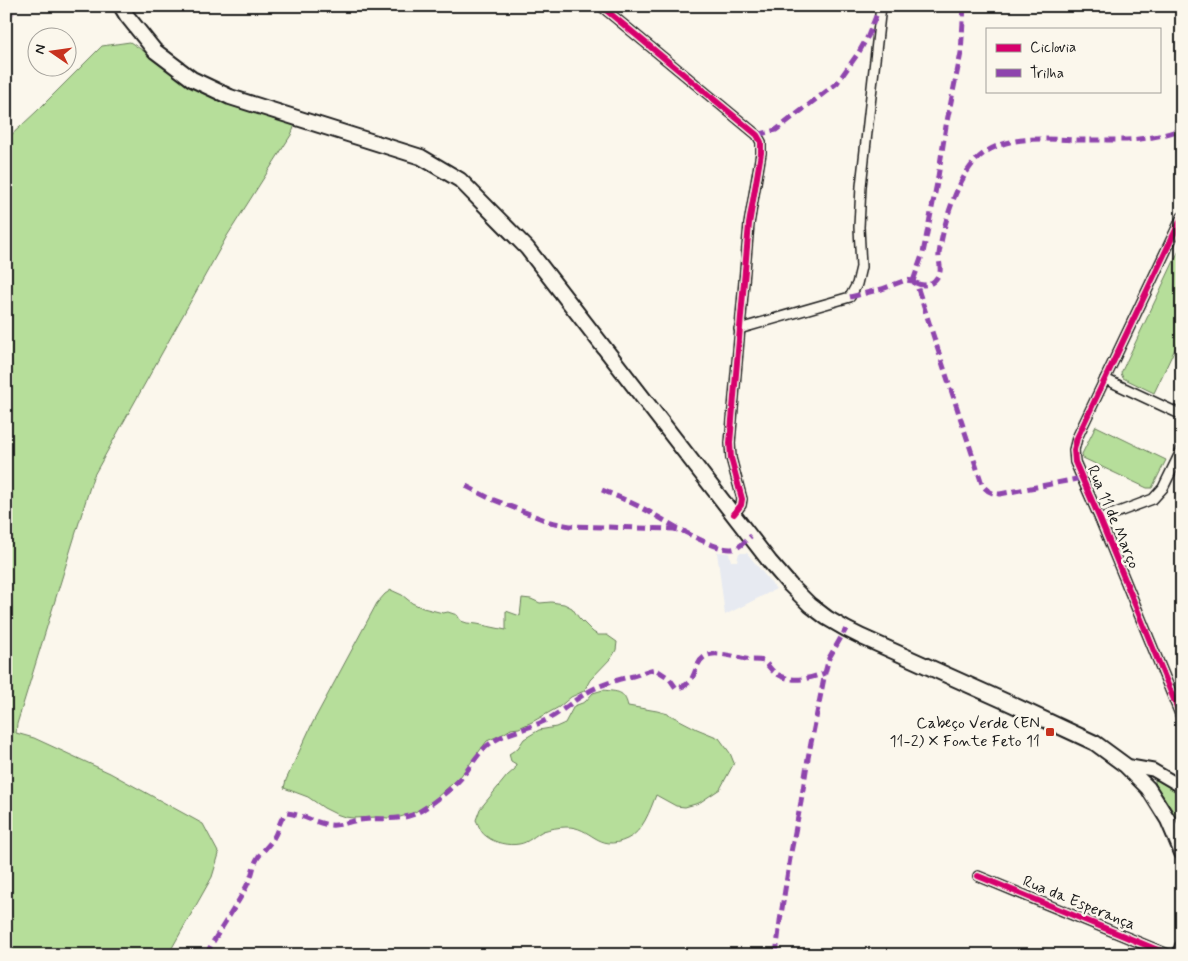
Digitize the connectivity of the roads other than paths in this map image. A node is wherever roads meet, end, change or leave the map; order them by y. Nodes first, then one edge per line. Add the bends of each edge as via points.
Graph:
1 (121, 6) edge
2 (601, 6) edge
3 (881, 6) edge
4 (1181, 220) edge
5 (739, 329) junction
6 (1105, 378) junction
7 (1182, 415) edge
8 (1182, 449) edge
9 (734, 514) junction
10 (1100, 519) junction
11 (1182, 720) edge
12 (1126, 765) junction
13 (1182, 787) edge
14 (1182, 853) edge
15 (978, 876) dead end
16 (1182, 948) edge
17 (1170, 955) edge
18 (1181, 955) edge

1 - 9 main road via 155,51 192,79 230,97 422,157 460,180 527,248
2 - 5 street via 757,134 761,142
3 - 5 street via 860,192 861,267 857,284 850,296
4 - 6 street, Rua 11 de Março
5 - 9 street via 730,443 742,499
6 - 7 street
6 - 10 street, Rua 11 de Março via 1076,438 1074,450 1075,462
8 - 10 street via 1163,488 1153,499
9 - 12 main road via 790,585 827,618 1095,743
10 - 11 street, Rua 11 de Março
12 - 13 street via 1153,770
12 - 14 main road via 1148,788 1168,820
15 - 17 street, Rua da Esperança
16 - 18 main road

